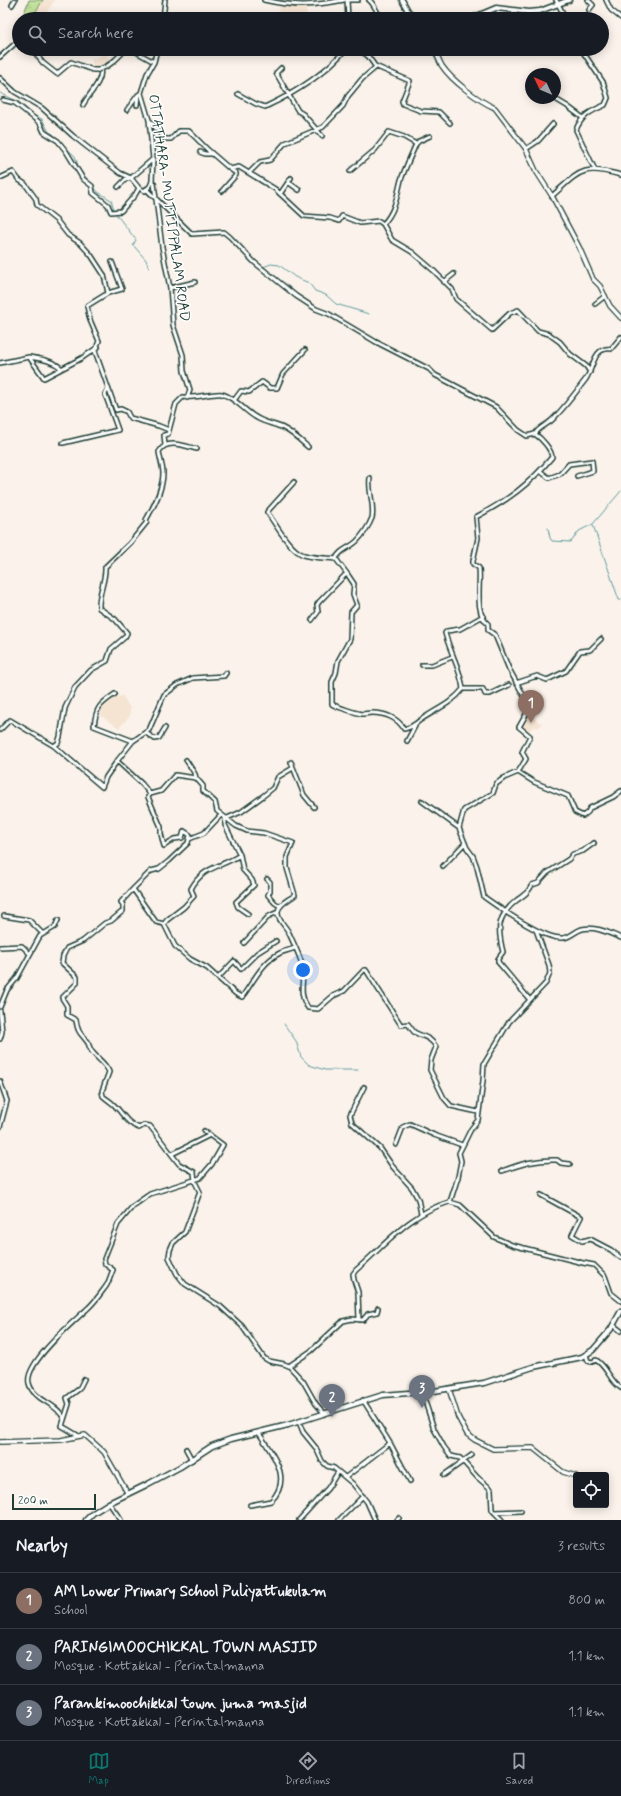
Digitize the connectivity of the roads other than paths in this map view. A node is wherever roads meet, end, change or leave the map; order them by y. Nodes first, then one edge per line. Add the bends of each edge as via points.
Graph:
1 (16, 0) edge
2 (165, 0) edge
3 (264, 0) edge
4 (347, 0) edge
5 (358, 0) edge
6 (369, 0) edge
7 (402, 0) edge
8 (569, 0) edge
9 (588, 0) edge
10 (606, 0) edge
11 (558, 2) edge
12 (12, 5) dead end
13 (589, 10) dead end
14 (408, 11) edge
15 (164, 12) edge
16 (348, 12) edge
17 (378, 12) edge
18 (487, 12) edge
19 (529, 12) edge
20 (529, 12) edge
21 (563, 12) edge
22 (621, 18) edge
23 (12, 46) edge
24 (38, 56) edge
25 (119, 56) edge
26 (143, 56) edge
27 (155, 56) edge
28 (338, 56) edge
29 (368, 56) edge
30 (437, 56) edge
31 (586, 56) edge
32 (0, 57) edge
33 (154, 62) junction
34 (376, 67) junction
35 (281, 68) dead end
36 (99, 69) junction
37 (142, 72) dead end
38 (147, 74) junction
39 (0, 78) edge
40 (140, 94) junction
41 (238, 94) dead end
42 (289, 95) junction
43 (2, 100) dead end
44 (561, 102) edge
45 (83, 105) dead end
46 (137, 105) dead end
47 (126, 110) dead end
48 (583, 118) junction
49 (149, 120) junction
50 (450, 124) dead end
51 (553, 124) dead end
52 (317, 130) junction
53 (322, 136) dead end
54 (430, 136) dead end
55 (416, 144) junction
56 (526, 149) junction
57 (200, 152) dead end
58 (212, 154) junction
59 (153, 159) junction
60 (230, 169) junction
61 (595, 170) junction
62 (350, 171) dead end
63 (249, 173) junction
64 (621, 175) edge
65 (0, 178) edge
66 (131, 178) junction
67 (291, 178) dead end
68 (152, 181) junction
69 (288, 182) junction
70 (118, 187) dead end
71 (139, 188) junction
72 (146, 189) junction
73 (299, 190) dead end
74 (222, 191) dead end
75 (280, 194) junction
76 (552, 196) junction
77 (156, 198) junction
78 (383, 224) junction
79 (112, 262) dead end
80 (454, 274) dead end
81 (195, 282) dead end
82 (444, 282) junction
83 (170, 288) junction
84 (108, 293) junction
85 (605, 296) junction
86 (595, 304) dead end
87 (621, 318) edge
88 (621, 337) edge
89 (98, 347) junction
90 (306, 350) dead end
91 (29, 357) junction
92 (0, 362) edge
93 (60, 368) junction
94 (590, 372) junction
95 (108, 388) junction
96 (186, 398) junction
97 (235, 399) junction
98 (169, 430) dead end
99 (535, 434) junction
100 (63, 443) dead end
101 (165, 445) junction
102 (308, 447) dead end
103 (197, 449) dead end
104 (540, 471) junction
105 (577, 476) dead end
106 (370, 478) dead end
107 (294, 482) dead end
108 (336, 559) junction
109 (348, 575) junction
110 (483, 616) junction
111 (312, 620) dead end
112 (601, 639) dead end
113 (452, 656) junction
114 (422, 664) dead end
115 (226, 673) dead end
116 (516, 683) junction
117 (509, 685) dead end
118 (463, 689) junction
119 (115, 694) dead end
120 (416, 725) junction
121 (165, 728) dead end
122 (0, 730) edge
123 (146, 732) junction
124 (133, 741) junction
125 (407, 741) dead end
126 (54, 746) junction
127 (186, 760) dead end
128 (117, 761) junction
129 (291, 762) dead end
130 (293, 768) junction
131 (518, 772) junction
132 (196, 778) junction
133 (621, 791) edge
134 (150, 794) junction
135 (422, 802) dead end
136 (314, 807) dead end
137 (221, 815) junction
138 (225, 819) junction
139 (459, 828) junction
140 (189, 839) junction
141 (594, 842) dead end
142 (465, 843) junction
143 (240, 855) junction
144 (444, 866) dead end
145 (267, 879) dead end
146 (133, 889) junction
147 (280, 906) junction
148 (505, 910) junction
149 (278, 912) junction
150 (248, 914) dead end
151 (4, 916) dead end
152 (58, 920) dead end
153 (164, 924) junction
154 (536, 930) junction
155 (43, 934) junction
156 (621, 938) edge
157 (276, 941) dead end
158 (244, 943) dead end
159 (0, 947) edge
160 (295, 948) junction
161 (30, 954) junction
162 (218, 978) junction
163 (530, 1000) junction
164 (0, 1007) edge
165 (0, 1011) edge
166 (0, 1039) edge
167 (0, 1081) edge
168 (364, 1087) dead end
169 (478, 1112) junction
170 (0, 1127) edge
171 (204, 1131) dead end
172 (210, 1136) junction
173 (396, 1145) dead end
174 (462, 1145) junction
175 (172, 1154) junction
176 (570, 1164) dead end
177 (502, 1171) dead end
178 (195, 1179) junction
179 (541, 1195) dead end
180 (449, 1202) dead end
181 (421, 1214) junction
182 (621, 1258) edge
183 (621, 1301) edge
184 (378, 1308) dead end
185 (621, 1311) edge
186 (359, 1320) junction
187 (613, 1325) junction
188 (621, 1331) edge
189 (586, 1355) junction
190 (289, 1366) junction
191 (84, 1379) dead end
192 (621, 1388) edge
193 (448, 1389) junction
194 (422, 1392) junction
195 (363, 1400) junction
196 (325, 1414) junction
197 (64, 1420) junction
198 (299, 1422) junction
199 (259, 1433) junction
200 (79, 1436) junction
201 (0, 1442) edge
202 (390, 1443) junction
203 (186, 1449) dead end
204 (472, 1455) dead end
205 (192, 1460) junction
206 (462, 1461) junction
207 (338, 1472) junction
208 (444, 1475) dead end
209 (573, 1475) edge
210 (346, 1477) junction
211 (410, 1481) dead end
212 (128, 1494) junction
213 (363, 1496) junction
214 (110, 1502) junction
215 (250, 1505) dead end
216 (521, 1511) dead end
217 (494, 1512) junction
218 (86, 1520) edge
219 (121, 1520) edge
220 (299, 1520) edge
221 (339, 1520) edge
222 (375, 1520) edge
223 (502, 1520) edge

1 - 12 street
2 - 15 street
3 - 4 street via 279,4 314,6
4 - 5 street
4 - 16 street
6 - 17 street
7 - 14 main road
8 - 11 main road
9 - 13 street via 593,5
10 - 22 street via 611,10
11 - 19 main road via 540,11
11 - 21 street
18 - 20 main road via 496,8
23 - 32 street
24 - 36 street via 57,74 71,62 93,70
25 - 36 street
26 - 33 street
27 - 33 street, OTTATHARA- MUTTIPPALAM ROAD
28 - 42 street via 320,74
29 - 34 street
30 - 56 street via 442,66 460,85 495,108
31 - 48 street via 603,82 608,98 605,105 589,112
33 - 38 street, OTTATHARA- MUTTIPPALAM ROAD
34 - 50 street via 410,80 403,104 421,111 439,112
34 - 52 street via 362,79 343,106
35 - 42 street via 276,73
36 - 45 street via 99,79
37 - 38 street
38 - 40 street, OTTATHARA- MUTTIPPALAM ROAD
39 - 66 street via 15,92 42,108 120,173
40 - 46 street
40 - 47 street
40 - 49 street, OTTATHARA- MUTTIPPALAM ROAD
41 - 42 street via 265,107
42 - 52 street via 298,111
43 - 71 street via 15,103 40,123 44,132 58,141 83,179 92,186 93,193 108,205 110,212 120,211
44 - 48 street
48 - 61 street via 576,130
49 - 58 street via 165,139 171,139 179,131 189,131
49 - 59 street, OTTATHARA- MUTTIPPALAM ROAD
51 - 56 street via 538,141
52 - 53 street
52 - 63 street via 284,143 270,160 260,162
54 - 55 street
55 - 62 street via 389,132 374,150
55 - 78 street via 402,179 396,203 389,219
56 - 76 street via 536,172
57 - 58 street
58 - 60 street
59 - 66 street
59 - 68 street, OTTATHARA- MUTTIPPALAM ROAD
60 - 63 street via 239,167
60 - 74 street via 236,175
61 - 64 street
61 - 76 street via 581,171
63 - 75 street via 266,182
65 - 84 street via 13,172 25,184 36,199 37,205 91,255 104,275
66 - 70 street via 126,179
66 - 71 street
67 - 69 street
68 - 72 street
68 - 77 street, OTTATHARA- MUTTIPPALAM ROAD
69 - 73 street
69 - 75 street
71 - 72 street via 145,191
72 - 77 street
75 - 78 street via 304,216 339,221 342,216 360,224 379,221
76 - 85 street via 593,279
77 - 83 street, OTTATHARA- MUTTIPPALAM ROAD
77 - 99 street via 192,234 224,232 273,278 316,309 496,406 527,436
78 - 82 street via 392,240 412,252
79 - 84 street via 122,289
80 - 82 street
81 - 83 street
82 - 94 street via 454,290 456,299 492,330 510,313 518,310 538,331 549,334 560,342
83 - 96 street, OTTATHARA- MUTTIPPALAM ROAD via 173,325 190,390
84 - 89 street via 87,306 99,341
85 - 86 street
85 - 87 street
88 - 94 street via 611,349 601,350
89 - 93 street
89 - 95 street via 96,352
90 - 97 street via 283,374 277,388 270,388 262,382 249,392 241,391
91 - 92 street
91 - 93 street via 56,363
91 - 93 street via 44,378
94 - 99 street via 555,418 538,429
95 - 98 street via 116,410 121,409 127,412 130,418
95 - 100 street via 105,394 118,430
96 - 97 street via 221,393
96 - 101 street via 183,397 176,404 168,434 164,435
97 - 102 street via 240,406 258,419 295,435
99 - 104 street via 552,453 552,457
101 - 103 street
101 - 126 street via 159,452 162,480 147,522 105,567 98,608 115,619 127,633 111,649 106,661 75,686 65,708 58,743
104 - 105 street via 549,478 562,473 569,464 592,461 593,471
104 - 110 street via 507,500 476,517 478,538 473,564 479,568 479,602
106 - 108 street via 372,518 356,541 338,554
107 - 108 street via 267,512 285,537 303,555
108 - 109 street
109 - 111 street via 345,575 319,602 318,612
109 - 120 street via 354,584 353,594 357,605 351,612 350,639 338,661 332,682 332,704 337,708 360,714 383,714 395,718 404,729
110 - 113 street via 460,629 446,631
110 - 116 street
112 - 116 street via 590,650 580,650 566,671 547,680 537,676
113 - 114 street via 432,664
113 - 118 street via 460,673
115 - 123 street via 224,676 193,678 177,685 164,695 156,717
116 - 131 street via 529,705 519,726 530,736 522,752 526,760
117 - 118 street via 490,694 485,694 483,689
118 - 120 street via 450,702
119 - 124 street via 101,704 94,726
120 - 125 street
121 - 123 street via 155,739
122 - 126 street via 10,720
123 - 124 street
124 - 128 street
126 - 128 street via 102,787
127 - 132 street
128 - 134 street
129 - 130 street
130 - 136 street via 304,795
130 - 138 street via 278,777 273,788 241,812
131 - 133 street via 534,782 568,796 575,812 583,816 590,808
131 - 139 street via 504,778 496,784 493,793 464,810
132 - 134 street via 175,775 161,791
132 - 137 street via 203,786 203,791 215,802
134 - 140 street via 148,797 161,827 164,846 174,839 182,838 184,831 190,835
135 - 139 street
137 - 138 street
137 - 140 street via 204,833
138 - 143 street via 225,825
138 - 147 street via 247,830 293,842 286,857 295,895
139 - 142 street
140 - 146 street via 165,865 151,871
141 - 148 street via 547,873 538,883 532,885 528,893
142 - 144 street
142 - 148 street via 477,867 484,896
143 - 150 street via 244,870 254,885 236,904
143 - 153 street via 202,873 191,889 194,896
145 - 147 street via 270,882 268,895
146 - 153 street via 156,922
146 - 175 street via 121,902 123,910 111,921 83,941 67,948 62,963 78,977 77,983 62,998 67,1006 66,1015 76,1020 82,1038 109,1072 102,1091 103,1096 136,1127 150,1126
147 - 149 street
148 - 154 street
148 - 163 street via 499,934 503,952 498,962
149 - 158 street via 270,916
149 - 160 street
151 - 155 street via 29,920
152 - 155 street via 55,927
153 - 162 street via 175,946
154 - 156 street via 562,938 572,936 581,929 603,930
154 - 163 street via 550,973 546,983
155 - 161 street
157 - 162 street via 257,953 241,969 234,961
159 - 161 street via 22,946
160 - 162 street via 270,960 252,980 242,997
160 - 169 street via 302,962 301,989 303,1001 308,1008 318,1009 333,996 344,991 366,970 401,1025 408,1024 414,1032 434,1042 436,1047 430,1070 444,1098 451,1106
161 - 164 street via 7,990
163 - 169 street via 509,1022 484,1064
165 - 166 street
167 - 170 street via 7,1101
168 - 181 street via 350,1115 352,1123 380,1148 412,1188 418,1199
169 - 174 street via 478,1120
171 - 172 street
172 - 175 street
172 - 178 street via 223,1145 212,1164 200,1178
173 - 174 street via 403,1127 410,1124
174 - 183 street via 459,1153 461,1161 458,1178 450,1202 460,1205 494,1238 512,1245 594,1265 605,1276 611,1293
175 - 178 street via 179,1164 194,1172
176 - 177 street via 541,1159
178 - 190 street via 200,1192 185,1232 173,1243 170,1250 172,1264 185,1284 220,1306 242,1326 264,1358 269,1362
178 - 197 street via 150,1194 125,1215 118,1224 104,1259 105,1264 113,1270 108,1284 33,1366 28,1380 31,1389 61,1414
179 - 182 street via 581,1217 572,1235 582,1241 590,1240
180 - 181 street
181 - 186 street via 380,1246 353,1274 360,1307
184 - 186 street via 377,1312
185 - 187 main road
186 - 190 street via 342,1321 310,1352
187 - 188 street
187 - 189 main road
189 - 192 street via 588,1361 596,1360 601,1363
189 - 193 main road via 533,1367 484,1383
190 - 196 street via 303,1381
191 - 197 street via 79,1389 67,1398 69,1404
193 - 194 main road
193 - 209 street via 458,1417 471,1437 493,1449 533,1448 563,1472
194 - 195 main road via 383,1395
194 - 206 street via 438,1438 451,1456
195 - 196 main road
195 - 202 street
196 - 198 main road
197 - 200 street via 62,1426
198 - 199 main road
198 - 207 street via 322,1461
199 - 205 main road via 212,1446
199 - 215 street via 278,1464 281,1488 271,1501
200 - 201 street via 61,1440
200 - 212 street via 85,1435 104,1452
202 - 210 street
202 - 211 street
203 - 205 street
204 - 206 street
205 - 212 main road
206 - 208 street
206 - 217 street via 491,1489
207 - 210 street
207 - 220 street via 328,1488
210 - 213 street
212 - 214 main road
213 - 221 street
213 - 222 street
214 - 218 main road
214 - 219 street
216 - 217 street
217 - 223 street

